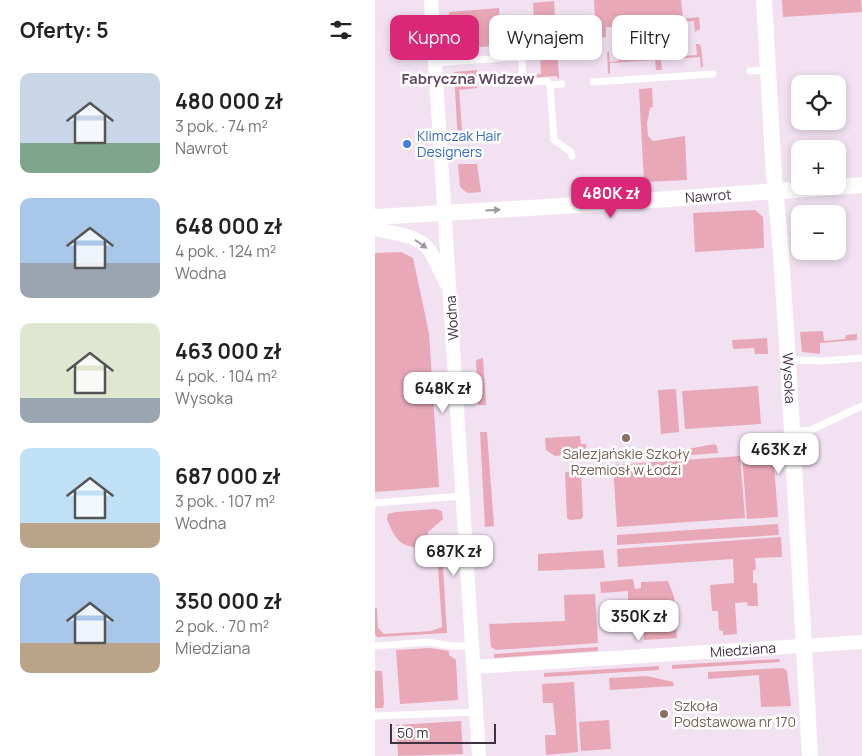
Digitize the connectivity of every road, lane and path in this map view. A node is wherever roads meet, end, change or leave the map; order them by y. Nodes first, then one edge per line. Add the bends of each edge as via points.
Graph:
1 (431, 0) edge
2 (764, 0) edge
3 (435, 63) junction
4 (767, 70) junction
5 (750, 71) dead end
6 (713, 74) dead end
7 (593, 82) dead end
8 (562, 84) dead end
9 (550, 85) junction
10 (572, 156) dead end
11 (862, 185) edge
12 (575, 187) dead end
13 (775, 191) junction
14 (576, 205) junction
15 (445, 212) junction
16 (375, 217) edge
17 (375, 229) edge
18 (450, 290) junction
19 (862, 358) edge
20 (788, 360) junction
21 (862, 406) edge
22 (792, 432) junction
23 (463, 496) junction
24 (375, 503) edge
25 (862, 642) edge
26 (375, 646) edge
27 (473, 646) junction
28 (805, 646) junction
29 (474, 667) junction
30 (477, 712) junction
31 (375, 716) edge
32 (479, 756) edge
33 (810, 756) edge

1 - 3 street, Wodna
2 - 4 street, Wysoka
3 - 9 lane via 517,57 522,60 523,83 546,81
3 - 15 street, Wodna
4 - 5 lane
4 - 13 street, Wysoka
6 - 7 lane
8 - 9 lane
9 - 10 lane via 554,140
11 - 13 street, Nawrot
12 - 14 lane
13 - 14 street, Nawrot
13 - 20 street, Wysoka
15 -> 14 street, Nawrot
15 - 16 street, Nawrot
15 - 18 street, Wodna
17 -> 18 street via 405,236 424,245
18 - 23 street, Wodna
19 - 20 lane
20 - 22 street, Wysoka
21 - 22 lane via 811,430
22 - 28 street, Wysoka
23 - 24 lane
23 - 27 street, Wodna
25 - 28 street, Miedziana
26 - 27 lane via 431,642
27 - 29 street, Wodna
28 - 29 street, Miedziana
28 - 33 street, Wysoka
29 - 30 street, Wodna
30 - 31 lane
30 - 32 street, Wodna

